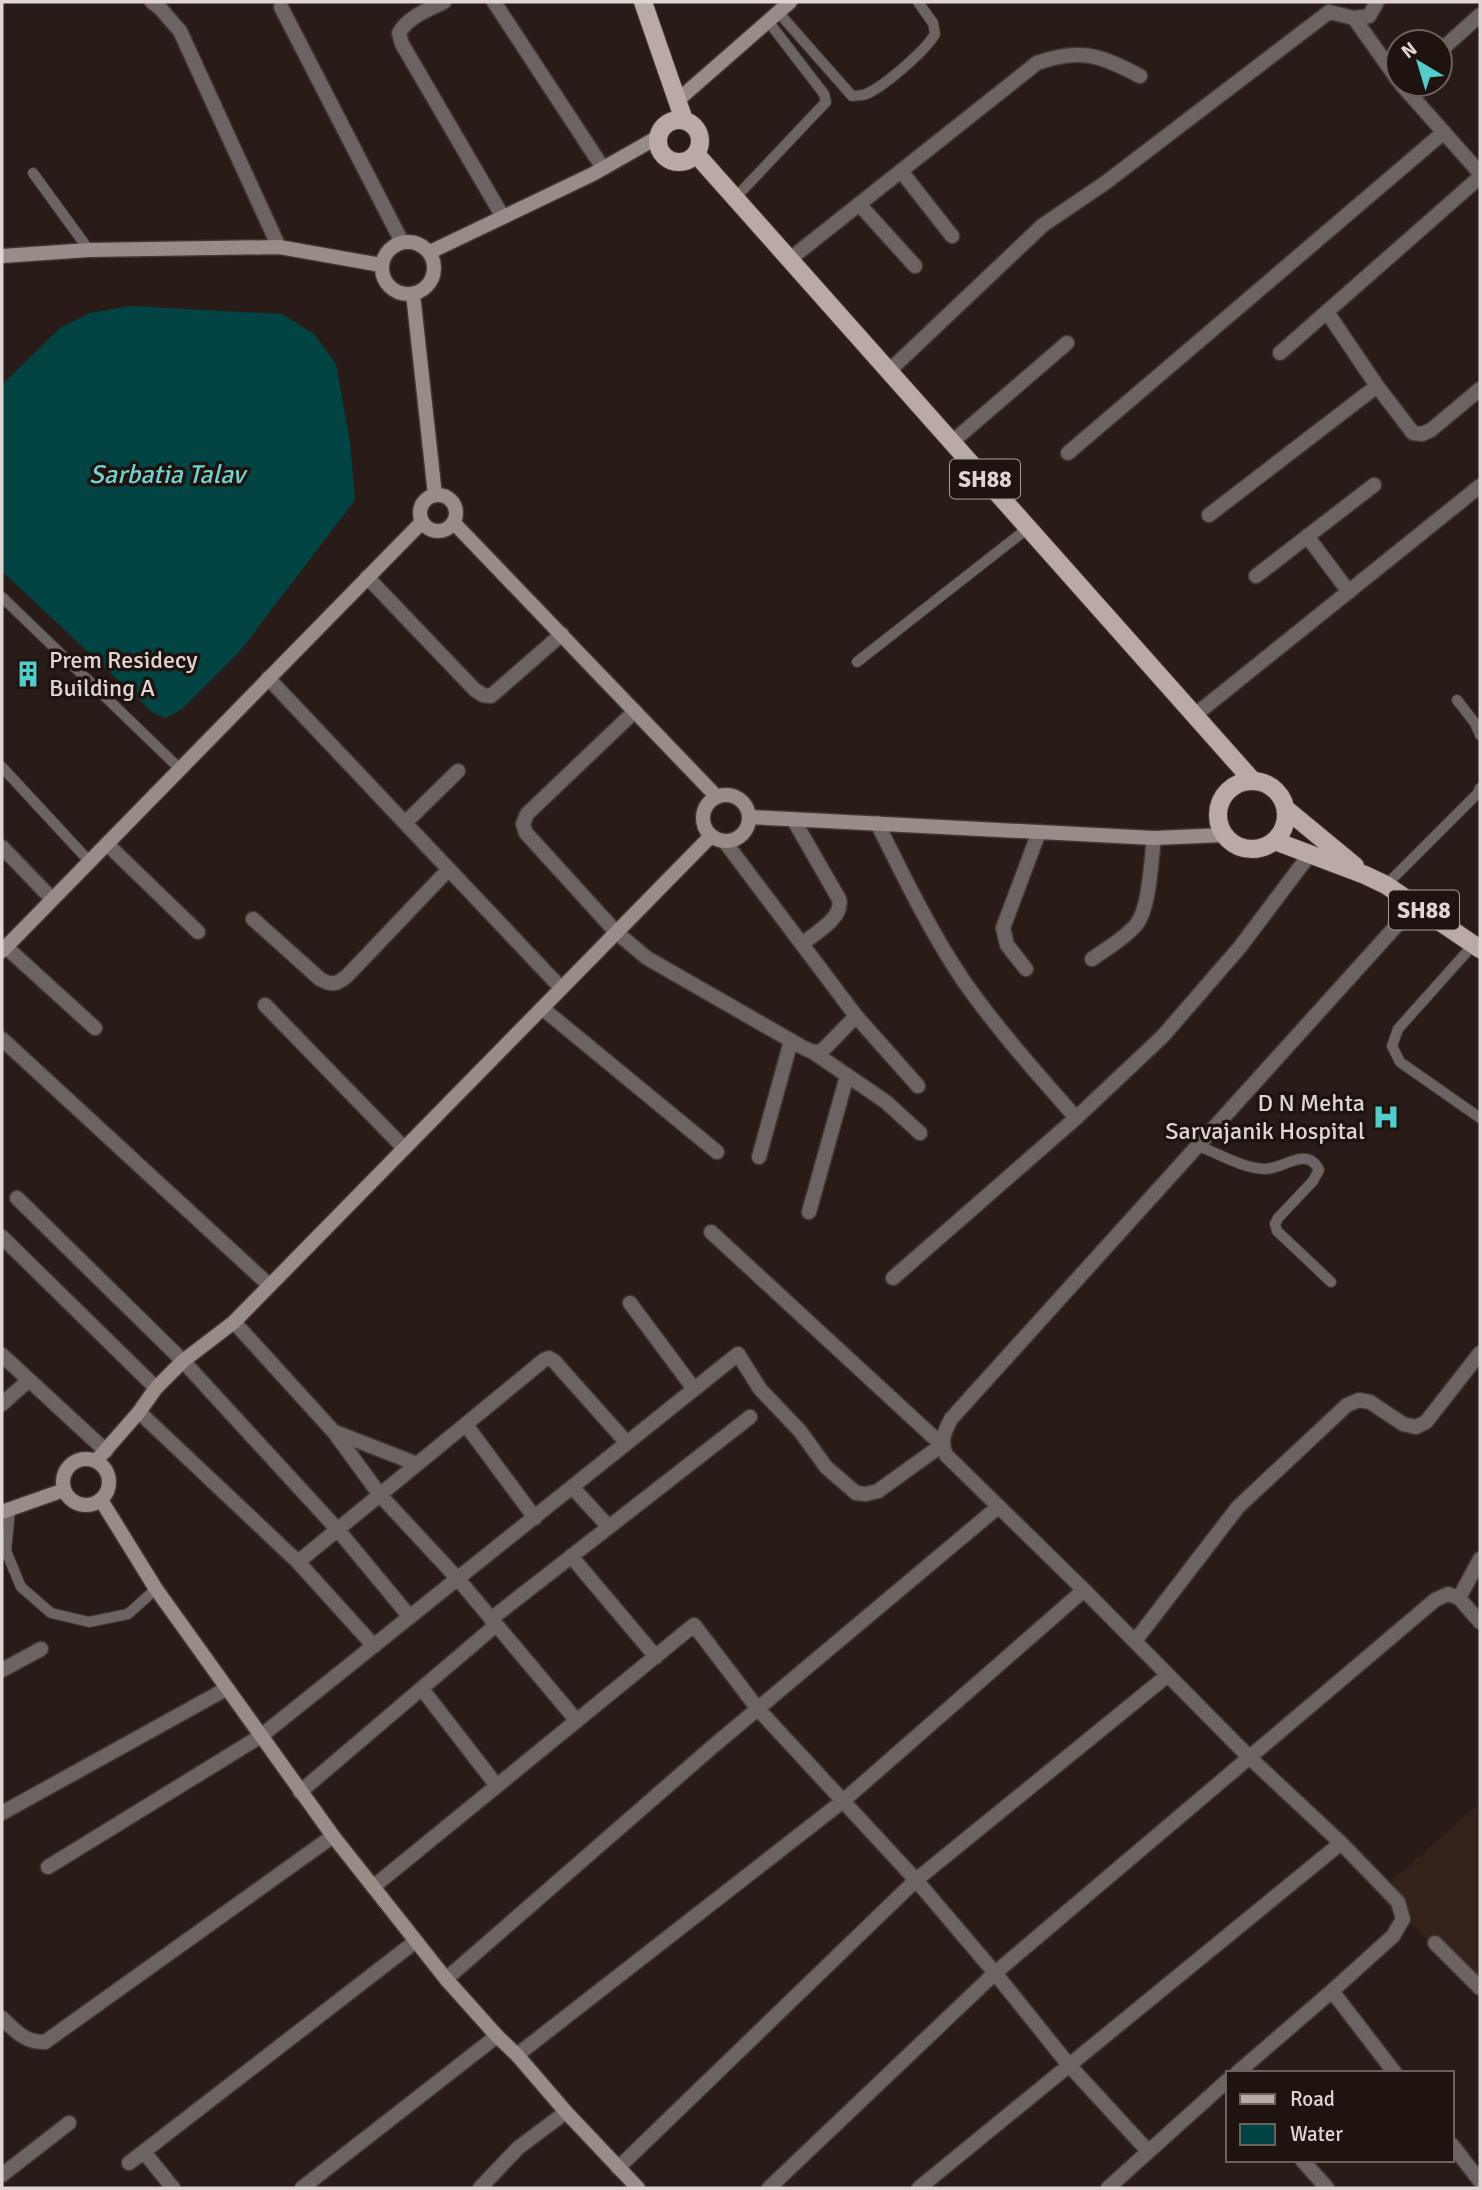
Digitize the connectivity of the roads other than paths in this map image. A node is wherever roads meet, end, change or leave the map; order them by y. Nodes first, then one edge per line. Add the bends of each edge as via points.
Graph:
1 (152, 2) edge
2 (444, 2) edge
3 (494, 2) edge
4 (643, 2) edge
5 (790, 2) edge
6 (918, 2) edge
7 (1377, 2) edge
8 (281, 7) dead end
9 (1480, 15) edge
10 (773, 16) junction
11 (1354, 19) junction
12 (1454, 38) edge
13 (1384, 61) edge
14 (1140, 76) dead end
15 (1414, 98) edge
16 (678, 100) junction
17 (684, 120) junction
18 (1444, 132) junction
19 (658, 137) junction
20 (696, 154) junction
21 (603, 168) junction
22 (901, 171) junction
23 (33, 173) dead end
24 (1480, 175) edge
25 (735, 198) junction
26 (859, 204) junction
27 (503, 217) junction
28 (952, 236) dead end
29 (402, 242) junction
30 (279, 247) junction
31 (89, 250) junction
32 (430, 252) junction
33 (2, 256) edge
34 (790, 259) junction
35 (381, 265) junction
36 (915, 267) dead end
37 (413, 294) junction
38 (1327, 312) junction
39 (1067, 343) dead end
40 (1280, 354) dead end
41 (890, 371) junction
42 (1377, 386) junction
43 (1480, 389) edge
44 (952, 442) junction
45 (1068, 453) dead end
46 (1374, 485) dead end
47 (1478, 492) edge
48 (435, 495) junction
49 (1209, 515) dead end
50 (422, 522) junction
51 (454, 523) junction
52 (1028, 528) junction
53 (1307, 536) junction
54 (1256, 576) dead end
55 (368, 577) junction
56 (1349, 592) junction
57 (2, 597) edge
58 (562, 634) junction
59 (857, 662) dead end
60 (268, 678) junction
61 (1457, 700) dead end
62 (635, 711) junction
63 (1195, 715) junction
64 (1480, 735) edge
65 (2, 767) edge
66 (180, 769) junction
67 (458, 771) dead end
68 (1253, 781) junction
69 (1480, 788) edge
70 (717, 797) junction
71 (1286, 808) junction
72 (750, 817) junction
73 (793, 819) junction
74 (405, 823) junction
75 (877, 823) junction
76 (1040, 832) junction
77 (1224, 835) junction
78 (711, 836) junction
79 (1154, 838) junction
80 (1275, 841) junction
81 (725, 842) junction
82 (107, 844) junction
83 (2, 847) edge
84 (1310, 854) junction
85 (89, 861) junction
86 (449, 869) junction
87 (1365, 875) junction
88 (1386, 885) junction
89 (52, 900) junction
90 (1416, 904) junction
91 (253, 919) dead end
92 (198, 932) dead end
93 (616, 932) junction
94 (802, 944) junction
95 (1477, 947) edge
96 (4, 949) edge
97 (1092, 959) dead end
98 (1027, 969) dead end
99 (561, 988) junction
100 (265, 1005) dead end
101 (542, 1008) junction
102 (856, 1016) junction
103 (95, 1028) dead end
104 (2, 1039) edge
105 (791, 1041) junction
106 (813, 1052) junction
107 (847, 1076) junction
108 (918, 1086) dead end
109 (1076, 1118) junction
110 (1480, 1118) edge
111 (920, 1133) dead end
112 (1199, 1146) junction
113 (404, 1148) junction
114 (717, 1152) dead end
115 (759, 1157) dead end
116 (17, 1198) dead end
117 (809, 1212) dead end
118 (711, 1232) dead end
119 (2, 1237) edge
120 (893, 1278) dead end
121 (1331, 1282) dead end
122 (269, 1285) junction
123 (630, 1303) dead end
124 (234, 1322) junction
125 (1480, 1353) edge
126 (2, 1355) edge
127 (183, 1361) junction
128 (29, 1380) junction
129 (156, 1388) junction
130 (694, 1389) junction
131 (2, 1404) edge
132 (139, 1412) junction
133 (750, 1417) dead end
134 (466, 1425) junction
135 (334, 1432) junction
136 (627, 1443) junction
137 (942, 1445) junction
138 (101, 1456) junction
139 (417, 1464) junction
140 (572, 1487) junction
141 (64, 1490) junction
142 (380, 1495) junction
143 (101, 1500) junction
144 (998, 1507) junction
145 (4, 1508) edge
146 (535, 1518) junction
147 (608, 1526) junction
148 (338, 1530) junction
149 (571, 1556) junction
150 (1480, 1559) edge
151 (298, 1562) junction
152 (458, 1579) junction
153 (156, 1589) junction
154 (1084, 1590) junction
155 (1459, 1598) junction
156 (410, 1617) junction
157 (494, 1622) junction
158 (1480, 1622) edge
159 (1135, 1641) junction
160 (374, 1646) junction
161 (41, 1649) dead end
162 (656, 1657) junction
163 (2, 1670) edge
164 (1168, 1675) junction
165 (226, 1689) junction
166 (422, 1689) junction
167 (758, 1709) junction
168 (577, 1721) junction
169 (261, 1736) junction
170 (1249, 1757) junction
171 (497, 1786) junction
172 (300, 1792) junction
173 (844, 1801) junction
174 (2, 1813) edge
175 (333, 1836) junction
176 (1341, 1843) junction
177 (48, 1867) dead end
178 (916, 1880) junction
179 (373, 1887) junction
180 (416, 1941) junction
181 (1435, 1943) dead end
182 (995, 1973) junction
183 (446, 1979) junction
184 (1480, 1988) edge
185 (1332, 1992) junction
186 (2, 2018) edge
187 (497, 2036) junction
188 (517, 2055) junction
189 (1068, 2064) junction
190 (1239, 2071) edge
191 (1393, 2071) edge
192 (1226, 2082) edge
193 (566, 2112) junction
194 (69, 2123) dead end
195 (1454, 2148) edge
196 (1148, 2151) junction
197 (144, 2152) junction
198 (1304, 2162) edge
199 (129, 2163) dead end
200 (618, 2168) junction
201 (2, 2175) edge
202 (1480, 2181) edge
203 (173, 2188) edge
204 (302, 2188) edge
205 (480, 2188) edge
206 (638, 2188) edge
207 (769, 2188) edge
208 (919, 2188) edge
209 (1108, 2188) edge
210 (1327, 2188) edge

1 - 30 street via 180,31
2 - 27 street via 403,26 399,33 402,44
3 - 21 street
4 - 16 main road
5 - 10 main road
6 - 10 lane via 933,23 935,34 929,45 863,95 852,96
7 - 11 street via 1369,16
8 - 29 street
9 - 12 street
10 - 16 main road
10 - 25 lane via 826,102
11 - 13 street
11 - 41 street via 1329,12 1043,225
14 - 22 street via 1094,56 1072,55 1037,63
15 - 18 street
16 - 17 main road
17 - 19 main road via 670,121
17 - 20 main road via 699,134
18 - 24 street
18 - 45 street
19 - 20 main road via 660,151 670,160 684,162
19 - 21 main road
20 - 25 main road, SH88
21 - 27 main road
22 - 26 street
22 - 28 street
23 - 31 lane
24 - 38 street
25 - 34 main road, SH88
26 - 34 street
26 - 36 street
27 - 32 main road
29 - 32 main road via 417,243
29 - 35 main road via 385,255
30 - 31 main road
30 - 35 main road
31 - 33 main road
32 - 37 main road via 434,274 426,287
34 - 41 main road, SH88
35 - 37 main road via 391,288
37 - 48 main road
38 - 40 street
38 - 42 street
39 - 44 street
41 - 44 main road, SH88
42 - 43 street via 1407,427 1422,434
42 - 49 street
44 - 52 main road, SH88
46 - 53 street
47 - 56 street
48 - 50 main road via 422,505
48 - 51 main road via 452,500 457,511
50 - 51 main road via 440,531
50 - 55 main road
51 - 58 main road
52 - 59 lane
52 - 63 main road, SH88
53 - 54 street
53 - 56 street
55 - 58 street via 484,695 491,696
55 - 60 main road
56 - 63 street
57 - 66 lane
58 - 62 main road
60 - 66 main road
60 - 74 street
61 - 64 lane
62 - 70 main road
62 - 93 street via 527,814 523,824
63 - 68 main road, SH88
65 - 85 lane
66 - 82 main road
67 - 74 street
68 - 71 main road via 1274,789
68 - 77 main road via 1225,794 1217,814
69 - 88 lane
70 - 72 main road via 738,798
70 - 78 main road via 703,815
71 - 80 main road via 1285,826
71 - 87 main road, SH88
72 - 73 main road
72 - 81 main road via 745,831
73 - 75 main road
73 - 94 street via 841,907
74 - 86 street
75 - 76 main road
75 - 109 street via 916,902 962,979
76 - 79 main road
76 - 98 street via 1003,928 1007,945
77 - 79 main road
77 - 80 main road via 1242,848 1254,850
78 - 81 main road
78 - 93 main road
79 - 97 street via 1145,906 1138,923
80 - 84 main road, SH88
81 - 94 street
82 - 85 main road
82 - 92 street
83 - 89 street
84 - 87 main road, SH88
84 - 109 street via 1240,947 1163,1036
85 - 89 main road
86 - 91 street via 338,983 320,979
86 - 99 street
87 - 88 main road, SH88
88 - 90 main road, SH88
89 - 96 main road
90 - 95 main road, SH88
90 - 112 street
93 - 99 main road
93 - 105 street via 660,967
94 - 102 street
95 - 110 lane via 1398,1029 1392,1046 1400,1062
96 - 103 street
99 - 101 main road
100 - 113 street
101 - 113 main road
101 - 114 street
102 - 106 street via 822,1051
102 - 108 street
104 - 122 street
105 - 106 street
105 - 115 street
106 - 107 street
107 - 111 street via 886,1101
107 - 117 street
109 - 120 street
112 - 121 lane via 1255,1168 1308,1159 1316,1164 1320,1170 1314,1181 1275,1224
112 - 137 street via 951,1419
113 - 122 main road
116 - 127 street
118 - 137 street
119 - 129 street
122 - 124 main road
123 - 130 street
124 - 127 main road
124 - 135 street
125 - 159 street via 1426,1422 1416,1427 1403,1424 1370,1402 1347,1405 1238,1507
126 - 128 street
127 - 129 main road
127 - 148 street
128 - 131 street
128 - 138 street
129 - 132 main road
130 - 136 street
130 - 137 street via 738,1354 760,1389 826,1467 856,1493 878,1491
132 - 138 main road
132 - 151 street
133 - 147 street
134 - 136 street via 549,1358
134 - 139 street
134 - 146 street
135 - 139 street
135 - 142 street
136 - 140 street
137 - 144 street via 946,1455
138 - 141 main road via 71,1465 64,1476
138 - 143 main road via 109,1479
139 - 142 street
140 - 146 street
140 - 147 street
141 - 143 main road via 80,1504
141 - 145 main road
142 - 148 street
142 - 152 street
143 - 153 main road
144 - 154 street
144 - 167 street
145 - 153 lane via 6,1551 21,1587 51,1613 89,1622 128,1614
146 - 152 street
147 - 149 street
148 - 151 street
148 - 156 street
149 - 157 street
149 - 162 street
150 - 155 street
151 - 160 street
152 - 156 street
152 - 157 street
153 - 165 main road
154 - 159 street
154 - 173 street
155 - 158 street
155 - 170 street via 1448,1594 1435,1600
156 - 160 street
157 - 166 street
157 - 168 street
159 - 164 street
160 - 169 street
161 - 163 street
162 - 167 street via 694,1625
162 - 168 street
164 - 170 street
164 - 178 street
165 - 169 main road
165 - 174 street
166 - 171 street
166 - 172 street
167 - 173 street
167 - 183 street
168 - 171 street
169 - 172 main road
169 - 177 street
170 - 176 street
170 - 182 street
171 - 179 street
172 - 175 main road
173 - 178 street
173 - 188 street
175 - 179 main road
175 - 186 street via 45,2042 33,2043
176 - 185 street via 1398,1902 1403,1919 1393,1936
176 - 189 street
178 - 182 street
178 - 200 street
179 - 180 main road
180 - 183 main road
180 - 197 street
181 - 184 street
182 - 189 street
182 - 207 street
183 - 187 main road
185 - 190 street
185 - 191 street
187 - 188 main road
187 - 204 street
188 - 193 main road
189 - 196 street
189 - 208 street
192 - 196 street
193 - 200 main road
193 - 205 street via 518,2148
194 - 201 street
195 - 202 street
196 - 209 street
197 - 199 street
197 - 203 street
198 - 210 street
200 - 206 main road

